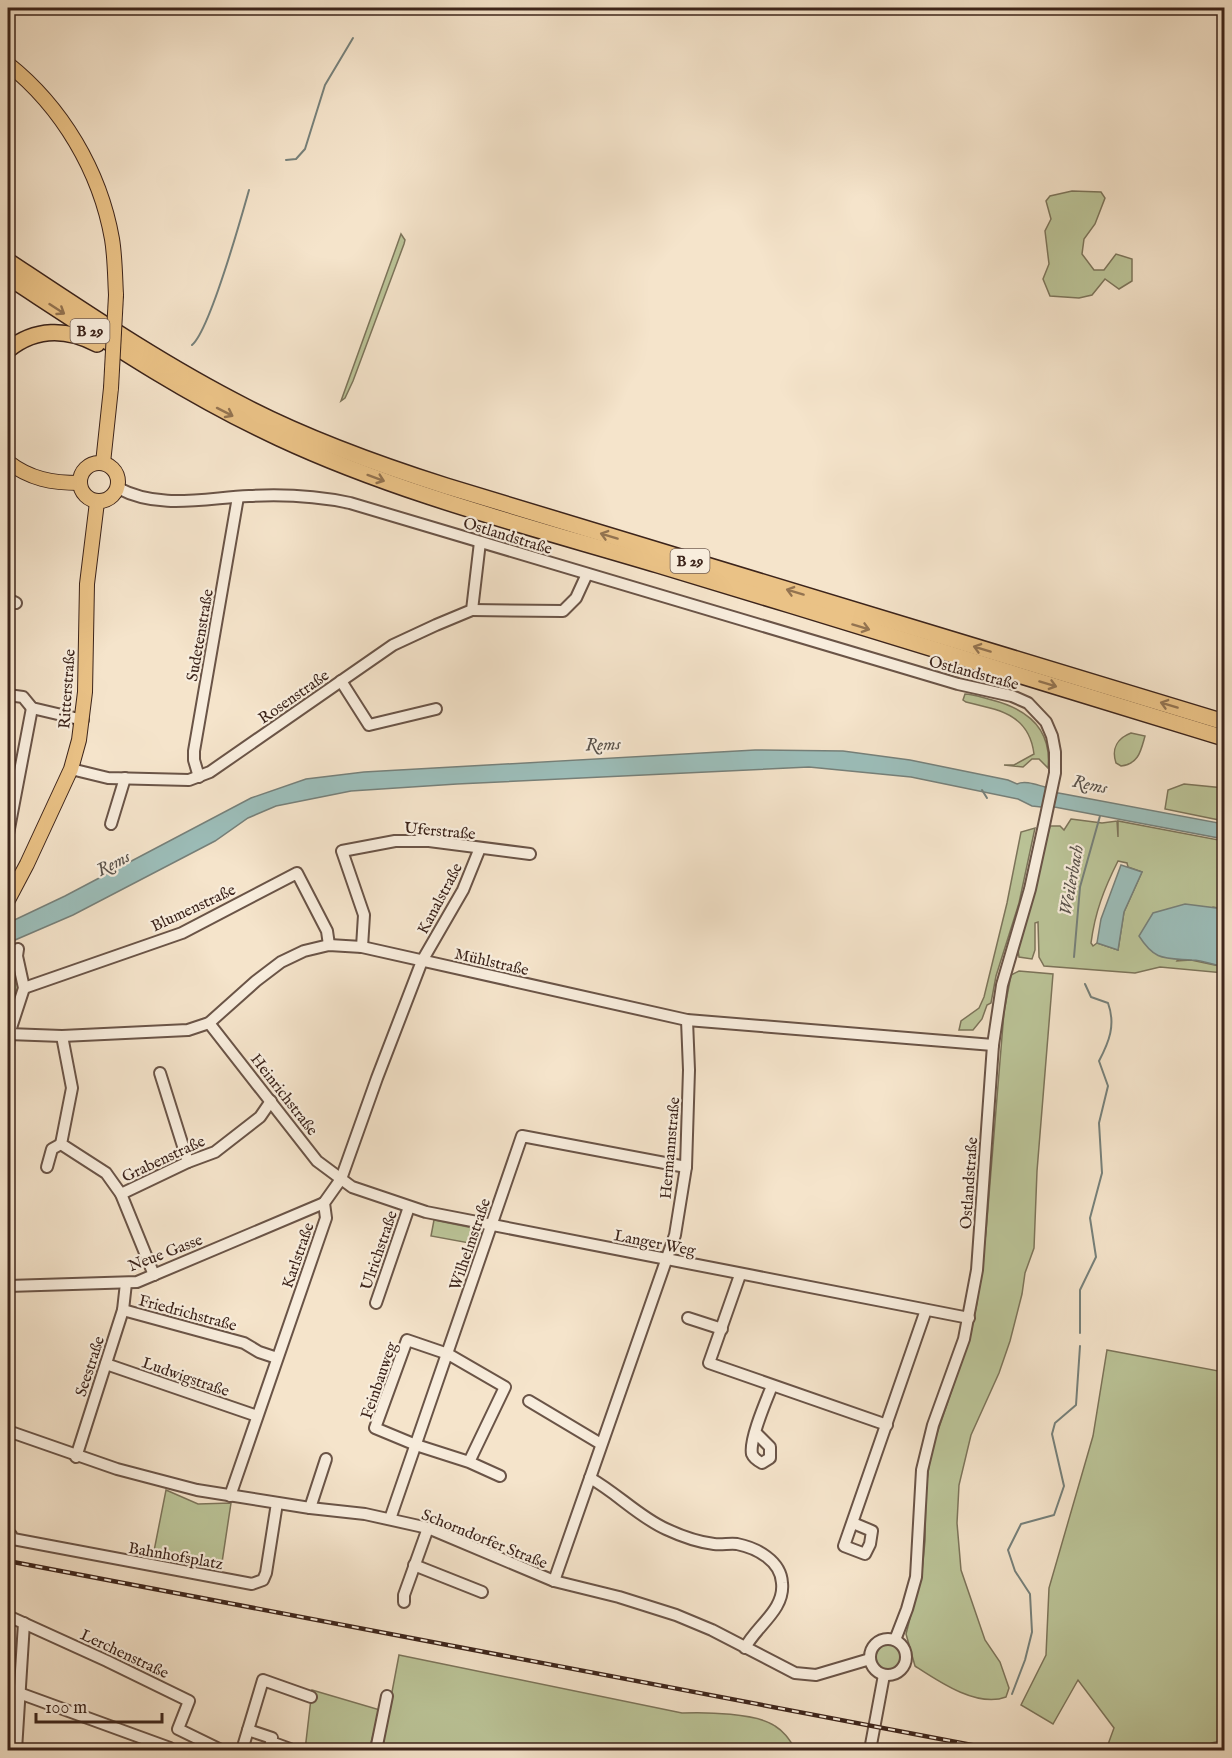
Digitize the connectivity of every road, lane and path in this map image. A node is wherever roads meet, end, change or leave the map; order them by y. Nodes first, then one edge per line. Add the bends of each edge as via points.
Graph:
1 (8, 64) edge
2 (8, 261) edge
3 (8, 277) edge
4 (8, 350) edge
5 (173, 384) junction
6 (8, 462) edge
7 (104, 463) junction
8 (80, 483) junction
9 (118, 488) junction
10 (238, 497) junction
11 (97, 502) junction
12 (480, 542) junction
13 (586, 574) junction
14 (472, 610) junction
15 (341, 681) junction
16 (8, 695) edge
17 (32, 708) junction
18 (436, 709) dead end
19 (83, 720) junction
20 (1224, 722) edge
21 (1224, 738) edge
22 (71, 769) junction
23 (200, 777) junction
24 (125, 778) junction
25 (111, 824) dead end
26 (8, 834) edge
27 (480, 848) junction
28 (530, 854) dead end
29 (13, 876) edge
30 (8, 900) edge
31 (329, 945) junction
32 (362, 947) junction
33 (18, 949) dead end
34 (422, 961) junction
35 (24, 988) junction
36 (687, 1020) junction
37 (209, 1023) junction
38 (8, 1034) edge
39 (62, 1036) junction
40 (993, 1045) junction
41 (8, 1047) edge
42 (160, 1073) dead end
43 (271, 1101) junction
44 (61, 1144) junction
45 (188, 1162) junction
46 (47, 1167) dead end
47 (686, 1167) junction
48 (341, 1179) junction
49 (121, 1194) junction
50 (324, 1203) junction
51 (409, 1207) junction
52 (492, 1225) junction
53 (665, 1259) junction
54 (154, 1275) junction
55 (740, 1275) junction
56 (126, 1283) junction
57 (8, 1286) edge
58 (376, 1303) dead end
59 (926, 1310) junction
60 (123, 1311) junction
61 (688, 1318) dead end
62 (969, 1318) junction
63 (722, 1329) junction
64 (448, 1354) junction
65 (277, 1358) junction
66 (106, 1364) junction
67 (772, 1386) junction
68 (529, 1401) dead end
69 (257, 1416) junction
70 (887, 1425) junction
71 (8, 1431) edge
72 (755, 1432) dead end
73 (601, 1444) junction
74 (416, 1445) junction
75 (76, 1456) junction
76 (326, 1459) dead end
77 (469, 1462) junction
78 (500, 1476) dead end
79 (590, 1478) junction
80 (230, 1496) junction
81 (277, 1503) junction
82 (310, 1508) junction
83 (390, 1519) junction
84 (853, 1523) dead end
85 (428, 1528) junction
86 (8, 1534) edge
87 (414, 1565) junction
88 (554, 1581) junction
89 (482, 1592) dead end
90 (404, 1602) dead end
91 (8, 1616) edge
92 (24, 1623) junction
93 (895, 1640) junction
94 (745, 1648) junction
95 (870, 1659) junction
96 (884, 1675) junction
97 (20, 1693) junction
98 (387, 1696) dead end
99 (311, 1697) dead end
100 (178, 1729) junction
101 (248, 1730) junction
102 (170, 1749) edge
103 (290, 1749) dead end
104 (16, 1750) edge
105 (221, 1750) edge
106 (242, 1750) edge
107 (376, 1750) edge
108 (870, 1750) edge

1 - 7 main road, bridge via 61,118 86,161 106,214 116,295
20 -> 2 highway, B 29 via 456,490 326,444 200,383
3 -> 5 highway, B 29
4 - 5 highway via 34,335 67,333 104,348 158,381
5 -> 21 highway, B 29 via 281,439 377,478
6 - 8 main road via 37,478
7 - 8 main road via 87,467
7 - 9 main road via 116,472
8 - 11 main road via 87,497
9 - 10 street, Ostlandstraße via 150,500
9 - 11 main road via 107,500
10 - 12 street, Ostlandstraße via 294,495 334,500
10 - 23 street, Sudetenstraße via 194,752
11 - 19 main road, Ritterstraße via 87,584
12 - 13 street, Ostlandstraße
12 - 14 street
13 - 14 street, Rosenstraße via 576,598 563,611
13 - 40 street, Ostlandstraße via 1020,699 1041,715 1055,752 1055,773 1030,889 1002,985
14 - 15 street, Rosenstraße via 393,645
15 - 18 street via 369,725
15 - 23 street, Rosenstraße
16 - 17 street via 23,697
17 - 19 street
17 - 26 street
19 - 22 main road, Ritterstraße
22 - 24 street, Rosenstraße
22 - 29 main road, Ritterstraße
23 - 24 street, Rosenstraße
24 - 25 street
27 - 28 street, Uferstraße
27 - 32 street, Uferstraße via 395,841 342,850 364,915
27 - 34 street, Kanalstraße via 464,890
29 - 30 main road, Ritterstraße
31 - 32 street, Mühlstraße
31 - 35 street, Blumenstraße via 327,931 297,873 182,933
31 - 37 street, Mühlstraße via 282,962
32 - 34 street, Mühlstraße
33 - 35 street
34 - 36 street, Mühlstraße
34 - 48 street, Karlstraße
35 - 38 street
36 - 40 street, Mühlstraße
36 - 47 street, Hermannstraße
37 - 39 street, Mühlstraße via 188,1030
37 - 43 street, Heinrichstraße
38 - 39 street, Mühlstraße
38 - 41 street
39 - 44 street via 72,1088
40 - 62 street, Ostlandstraße via 978,1258
42 - 45 street
43 - 45 street, Grabenstraße via 260,1117 215,1152
43 - 48 street, Heinrichstraße via 317,1161
44 - 46 street via 52,1149
44 - 49 street via 106,1173
45 - 49 street, Grabenstraße
47 - 52 street, Wilhelmstraße via 522,1136
47 - 53 street, Hermannstraße via 675,1234
48 - 50 street, Karlstraße
48 - 51 street, Langer Weg via 352,1187
49 - 54 street
50 - 54 street, Neue Gasse
50 - 65 street, Karlstraße via 326,1218
51 - 52 street, Langer Weg
51 - 58 street, Ulrichstraße
52 - 53 street, Langer Weg
52 - 64 street, Wilhelmstraße
53 - 55 street, Langer Weg
53 - 73 street, Hermannstraße
54 - 56 street, Neue Gasse
55 - 59 street, Langer Weg
55 - 63 street
56 - 57 street, Neue Gasse
56 - 60 street, Seestraße
59 - 62 street, Langer Weg
59 - 70 street
60 - 65 street, Friedrichstraße via 244,1343
60 - 66 street, Seestraße
61 - 63 street
62 - 93 street, Ostlandstraße via 922,1470 915,1577
63 - 67 street via 709,1363
64 - 74 street, Wilhelmstraße
64 - 74 street, Feinbauweg via 407,1340 375,1428
64 - 77 street via 505,1388
65 - 69 street, Karlstraße
66 - 69 street, Ludwigstraße
66 - 75 street, Seestraße
67 - 70 street
67 - 72 street
68 - 73 street
69 - 80 street, Karlstraße
70 - 84 street
71 - 75 street, Schorndorfer Straße
73 - 79 street, Hermannstraße
74 - 77 street
74 - 83 street, Wilhelmstraße
75 - 80 street, Schorndorfer Straße
76 - 82 street
77 - 78 street
79 - 88 street, Hermannstraße
79 - 94 street via 664,1528 698,1541 737,1544 757,1551 778,1568 782,1599
80 - 81 street, Schorndorfer Straße
81 - 82 street, Schorndorfer Straße
81 - 86 street, Bahnhofsplatz via 266,1573 263,1580 252,1584 14,1539
82 - 83 street, Schorndorfer Straße
83 - 85 street, Schorndorfer Straße
85 - 87 street
85 - 88 street, Schorndorfer Straße
87 - 89 street
87 - 90 street
88 - 94 street, Schorndorfer Straße via 676,1615
91 - 92 street, Lerchenstraße
92 - 97 street
92 - 100 street, Lerchenstraße via 189,1701
93 - 95 street via 877,1642
93 - 96 street via 905,1649 907,1661 896,1674
94 - 95 street, Schorndorfer Straße via 795,1673 816,1676
95 - 96 street via 874,1669
96 - 108 street
97 - 102 street
97 - 104 street
98 - 107 street
99 - 101 street via 262,1680
100 - 102 street
100 - 105 street
101 - 103 street
101 - 106 street

